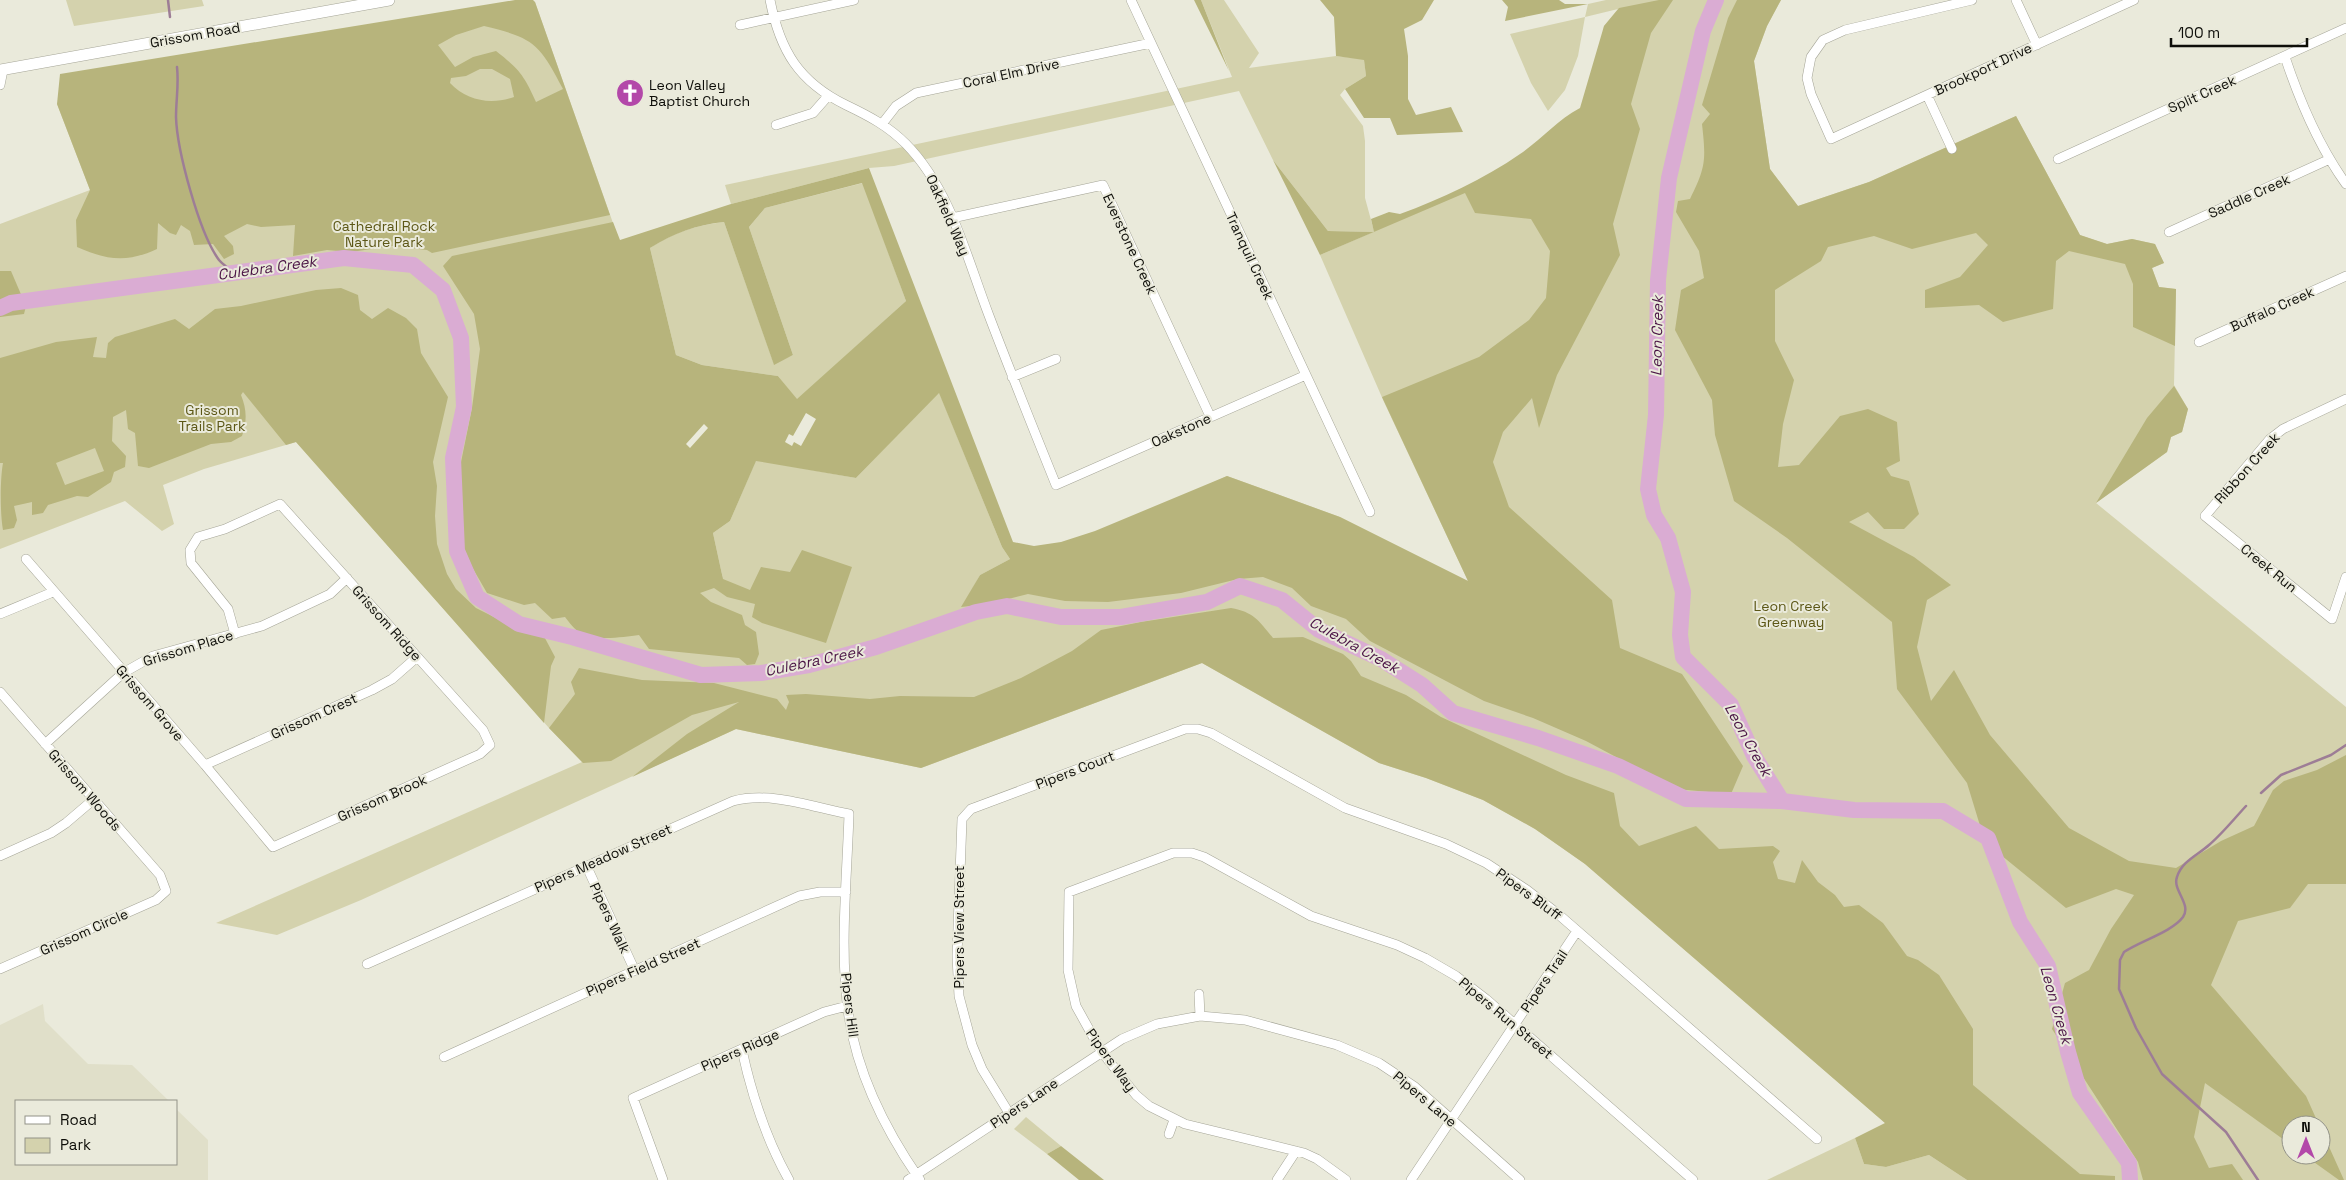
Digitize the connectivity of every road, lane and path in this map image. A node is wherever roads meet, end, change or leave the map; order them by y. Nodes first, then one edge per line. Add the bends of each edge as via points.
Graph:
1 (389, 0) edge
2 (770, 0) edge
3 (854, 0) edge
4 (1131, 0) edge
5 (1972, 0) edge
6 (2016, 0) edge
7 (2134, 0) edge
8 (774, 17) junction
9 (740, 25) dead end
10 (2346, 28) edge
11 (1151, 43) junction
12 (2037, 45) junction
13 (2285, 57) junction
14 (1, 70) edge
15 (0, 85) edge
16 (1927, 95) junction
17 (828, 96) junction
18 (882, 124) junction
19 (776, 125) dead end
20 (1952, 150) dead end
21 (2058, 159) dead end
22 (2330, 159) junction
23 (2346, 184) edge
24 (952, 218) junction
25 (2168, 232) dead end
26 (2346, 276) edge
27 (2199, 342) dead end
28 (1056, 360) dead end
29 (1306, 374) junction
30 (1012, 377) junction
31 (2346, 399) edge
32 (1210, 416) junction
33 (1056, 486) joint
34 (1370, 512) dead end
35 (2205, 516) joint
36 (26, 559) dead end
37 (2346, 577) edge
38 (347, 578) junction
39 (53, 592) junction
40 (0, 614) edge
41 (236, 634) junction
42 (418, 657) junction
43 (123, 673) junction
44 (0, 692) edge
45 (1192, 729) joint
46 (45, 744) junction
47 (490, 746) joint
48 (205, 765) junction
49 (93, 800) junction
50 (849, 814) joint
51 (962, 819) joint
52 (273, 847) joint
53 (1182, 852) joint
54 (0, 856) edge
55 (586, 866) junction
56 (166, 891) joint
57 (846, 892) junction
58 (1577, 931) junction
59 (367, 964) dead end
60 (0, 969) edge
61 (635, 971) junction
62 (1199, 994) dead end
63 (848, 1006) junction
64 (1200, 1016) junction
65 (1515, 1025) junction
66 (742, 1050) junction
67 (1101, 1051) junction
68 (444, 1057) dead end
69 (1009, 1113) junction
70 (1174, 1120) junction
71 (1451, 1121) junction
72 (1169, 1134) dead end
73 (1817, 1139) dead end
74 (1296, 1151) junction
75 (915, 1178) edge
76 (663, 1180) edge
77 (789, 1180) edge
78 (1277, 1180) edge
79 (1346, 1180) edge
80 (1411, 1180) edge
81 (1520, 1180) edge
82 (1693, 1180) edge

1 - 14 main road, Grissom Road
2 - 8 street, Oakfield Way
3 - 8 street
4 - 11 street, Tranquil Creek
5 - 16 street, Brookport Drive via 1845,30 1823,40 1810,57 1807,78 1811,94 1831,139
6 - 12 street
7 - 12 street, Brookport Drive
8 - 9 street
8 - 17 street, Oakfield Way via 786,53 809,81
10 - 13 street, Split Creek
11 - 18 street, Coral Elm Drive via 916,93 896,106
11 - 29 street, Tranquil Creek
12 - 16 street, Brookport Drive
13 - 21 street, Split Creek
13 - 22 street via 2299,98
14 - 15 street
16 - 20 street
17 - 18 street, Oakfield Way
17 - 19 street via 813,113
18 - 24 street, Oakfield Way via 926,166
22 - 23 street
22 - 25 street, Saddle Creek
24 - 30 street, Oakfield Way
24 - 32 street, Everstone Creek via 1103,185
26 - 27 street, Buffalo Creek
28 - 30 street
29 - 32 street, Oakstone
29 - 34 street, Tranquil Creek
30 - 33 street, Oakfield Way
31 - 35 street, Ribbon Creek via 2283,429 2270,439
32 - 33 street, Oakstone
35 - 37 street, Creek Run via 2332,620
36 - 39 street, Grissom Grove
38 - 41 street, Grissom Place via 330,594 308,606
38 - 41 street, Grissom Ridge via 280,504 198,537 190,550 191,563 228,609
38 - 42 street, Grissom Ridge
39 - 40 street
39 - 43 street, Grissom Grove
41 - 43 street, Grissom Place via 153,656
42 - 47 street, Grissom Ridge via 483,730
42 - 48 street, Grissom Crest via 392,679 372,690
43 - 46 street, Grissom Place
43 - 48 street, Grissom Grove
44 - 46 street, Grissom Woods
45 - 51 street, Pipers Court via 971,809
45 - 58 street, Pipers Bluff via 1211,732 1345,808 1446,844 1486,863 1527,890
46 - 49 street, Grissom Woods
47 - 52 street, Grissom Brook via 480,754
48 - 52 street, Grissom Grove
49 - 54 street via 51,833
49 - 56 street, Grissom Woods via 160,875
50 - 55 street, Pipers Meadow Street via 769,798 742,798
50 - 57 street, Pipers Hill
51 - 69 street, Pipers View Street via 957,956 959,996 972,1046
53 - 65 street, Pipers Run Street via 1204,857 1311,916 1397,945 1425,958 1456,976
53 - 67 street, Pipers Way via 1069,892 1067,954 1070,986 1080,1016
55 - 59 street, Pipers Meadow Street
55 - 61 street, Pipers Walk
56 - 60 street, Grissom Circle via 156,900
57 - 61 street, Pipers Field Street via 799,896
57 - 63 street, Pipers Hill via 845,981
58 - 65 street, Pipers Trail
58 - 73 street, Pipers Bluff
61 - 68 street, Pipers Field Street
62 - 64 street
63 - 66 street, Pipers Ridge via 824,1012
63 - 75 street, Pipers Hill via 870,1092
64 - 67 street, Pipers Lane via 1157,1024 1122,1038
64 - 71 street, Pipers Lane via 1246,1020 1359,1053 1379,1062 1415,1087
65 - 71 street, Pipers Trail
65 - 82 street, Pipers Run Street
66 - 76 street, Pipers Ridge via 633,1098
66 - 77 street via 750,1090
67 - 69 street, Pipers Lane
67 - 70 street, Pipers Way via 1136,1095
69 - 75 street, Pipers Lane
70 - 72 street
70 - 74 street, Pipers Way
71 - 80 street, Pipers Trail
71 - 81 street, Pipers Lane
74 - 78 street
74 - 79 street, Pipers Way via 1317,1159

